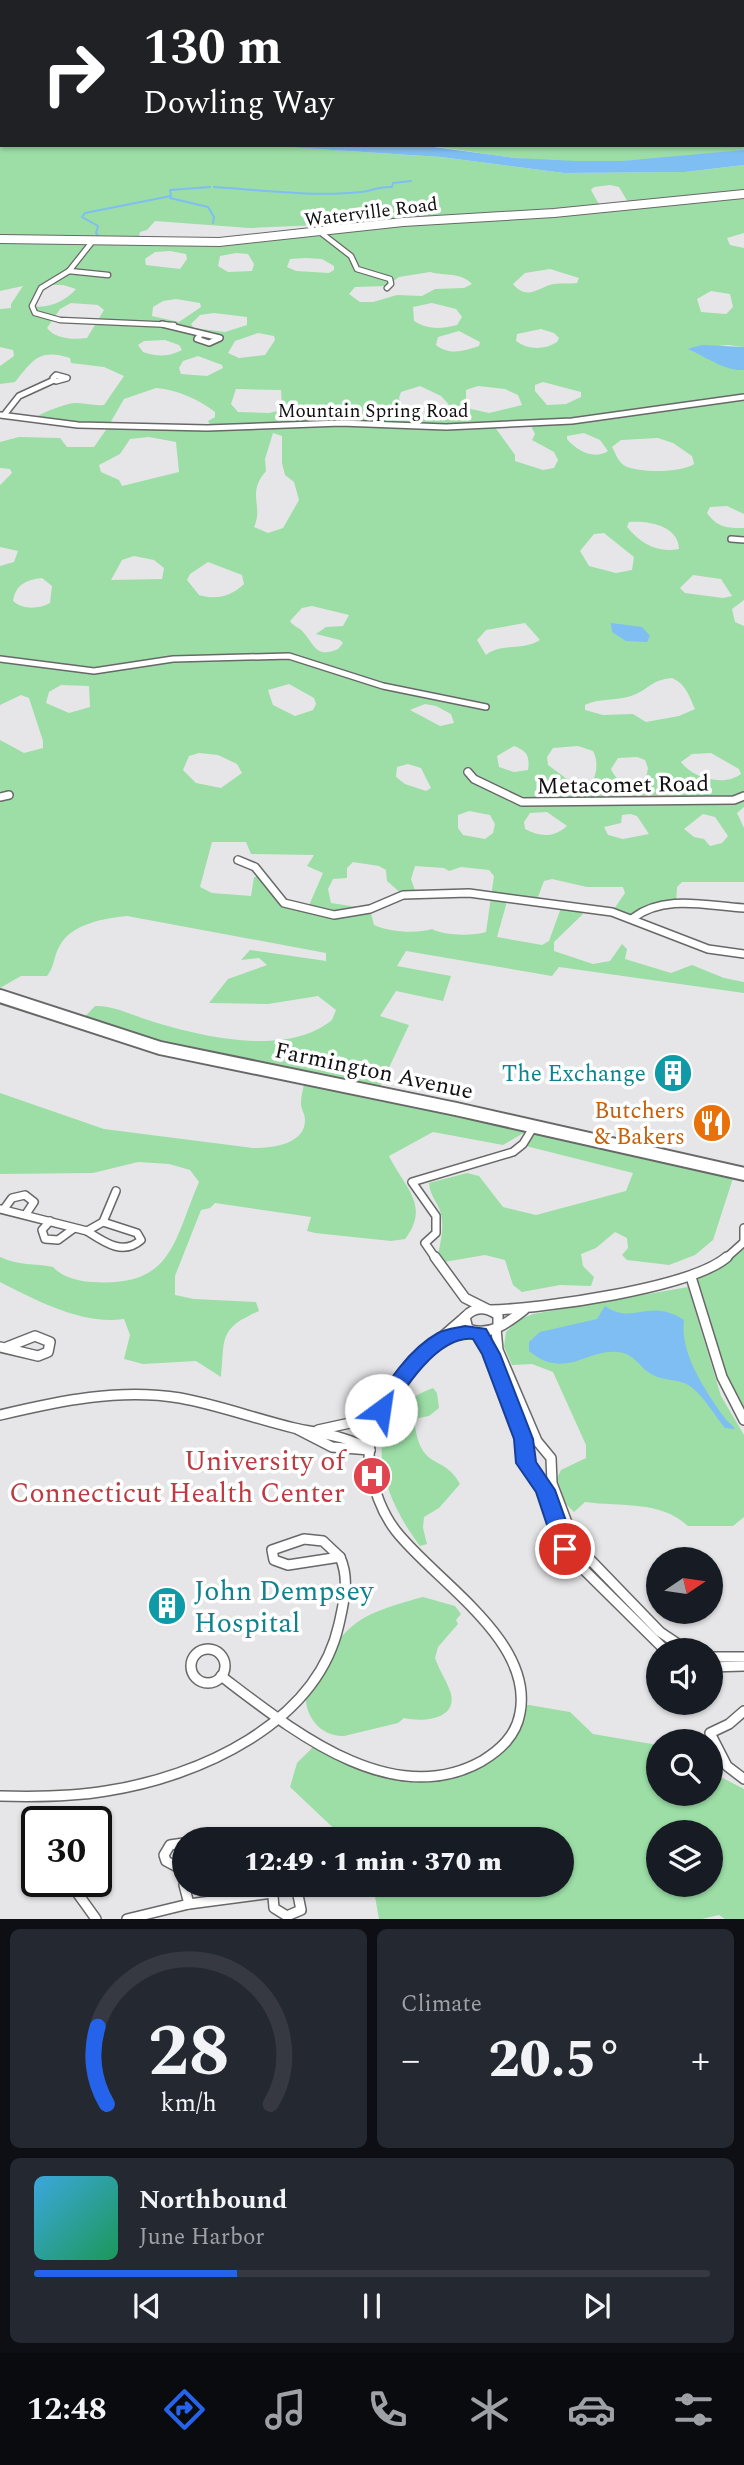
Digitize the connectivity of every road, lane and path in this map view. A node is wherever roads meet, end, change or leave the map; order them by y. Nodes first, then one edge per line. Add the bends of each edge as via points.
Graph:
1 (744, 194) edge
2 (320, 232) junction
3 (0, 239) edge
4 (91, 244) junction
5 (69, 271) junction
6 (108, 275) dead end
7 (387, 288) dead end
8 (200, 335) dead end
9 (54, 380) dead end
10 (744, 397) edge
11 (2, 415) edge
12 (731, 539) dead end
13 (744, 540) edge
14 (0, 659) edge
15 (486, 707) dead end
16 (468, 772) dead end
17 (9, 795) dead end
18 (744, 796) edge
19 (0, 797) edge
20 (238, 860) dead end
21 (744, 908) edge
22 (633, 918) junction
23 (744, 954) edge
24 (0, 996) edge
25 (534, 1125) junction
26 (744, 1174) edge
27 (116, 1191) dead end
28 (2, 1209) edge
29 (26, 1214) junction
30 (50, 1221) junction
31 (103, 1222) junction
32 (73, 1228) junction
33 (744, 1228) edge
34 (87, 1231) junction
35 (744, 1242) edge
36 (691, 1277) junction
37 (465, 1298) junction
38 (489, 1309) junction
39 (525, 1310) junction
40 (465, 1316) junction
41 (497, 1328) junction
42 (476, 1332) junction
43 (445, 1337) junction
44 (511, 1377) junction
45 (499, 1379) junction
46 (383, 1406) junction
47 (0, 1415) edge
48 (744, 1420) edge
49 (297, 1429) junction
50 (314, 1430) junction
51 (370, 1450) junction
52 (526, 1457) junction
53 (549, 1457) junction
54 (530, 1468) junction
55 (340, 1557) junction
56 (633, 1605) junction
57 (624, 1611) junction
58 (652, 1638) edge
59 (668, 1638) edge
60 (723, 1657) edge
61 (744, 1657) edge
62 (744, 1665) edge
63 (723, 1666) edge
64 (221, 1676) dead end
65 (744, 1711) edge
66 (278, 1719) junction
67 (744, 1779) edge
68 (0, 1796) edge
69 (172, 1845) edge
70 (172, 1866) edge
71 (83, 1897) edge
72 (187, 1897) edge
73 (228, 1897) edge
74 (274, 1897) edge
75 (298, 1897) edge
76 (189, 1904) junction
77 (158, 1915) edge
78 (96, 1919) edge
79 (127, 1919) edge

1 - 2 main road, Waterville Road
2 - 4 main road, Waterville Road via 219,242
2 - 7 street via 351,256 357,269 390,279
3 - 4 main road, Waterville Road
4 - 5 street
5 - 6 street
5 - 8 street via 41,288 32,306 35,313 60,320 157,323
9 - 11 street via 19,396
10 - 11 street, Mountain Spring Road via 572,421 446,427 88,425
12 - 13 street
14 - 15 street via 106,671 173,659 289,656 383,686
16 - 18 street, Metacomet Road via 485,785 528,803 734,800
17 - 19 street
20 - 22 street via 255,867 284,903 334,915 370,909 403,895 469,892
21 - 22 street via 662,902
22 - 23 street via 708,949
24 - 25 main road, Farmington Avenue via 160,1048
25 - 26 main road, Farmington Avenue
25 - 37 street via 513,1152 412,1182 437,1220 436,1233 425,1243
27 - 31 street
28 - 29 street
28 - 29 street via 12,1198 25,1195 34,1202
29 - 30 street
30 - 32 street
30 - 32 street via 42,1230 45,1239 62,1238
31 - 34 street
31 - 34 street via 137,1233 141,1240 122,1248
32 - 34 street
33 - 35 street
35 - 36 street via 722,1262
36 - 39 street
36 - 48 street via 722,1377
37 - 38 street
37 - 40 street
38 - 39 street
38 - 40 street via 473,1310
38 - 41 street via 499,1317
39 - 41 street
40 - 42 street via 465,1324
40 - 43 street
41 - 42 street
41 - 44 street via 496,1343
42 - 43 street
42 - 45 street via 487,1346
43 - 46 street via 407,1370
44 - 45 street
44 - 53 street via 535,1437
45 - 52 street
46 - 50 street via 350,1423
46 - 51 street
47 - 49 street via 85,1398 140,1394 199,1402
49 - 50 street
49 - 51 street via 355,1451
50 - 51 street
51 - 66 street via 374,1489 390,1524 424,1565 486,1622 506,1650 520,1685 518,1722 506,1743 478,1766 418,1780 390,1776 363,1765
52 - 53 street via 534,1451
52 - 54 street
53 - 54 street via 544,1469
53 - 56 street via 552,1483 575,1544
54 - 57 street via 545,1490 569,1555
55 - 55 street via 329,1544 314,1539 279,1545 272,1554 275,1562 288,1566
55 - 66 street via 346,1594 336,1639 314,1679
56 - 57 street
56 - 59 street
57 - 58 street
60 - 61 street
62 - 63 street
64 - 66 street
65 - 67 street via 710,1734 727,1766
66 - 68 street via 234,1749 177,1773 60,1798
69 - 70 street via 164,1855
71 - 78 street
72 - 76 street
73 - 76 street
74 - 75 street via 277,1914 285,1918 295,1917 301,1910
76 - 77 street
77 - 79 street

